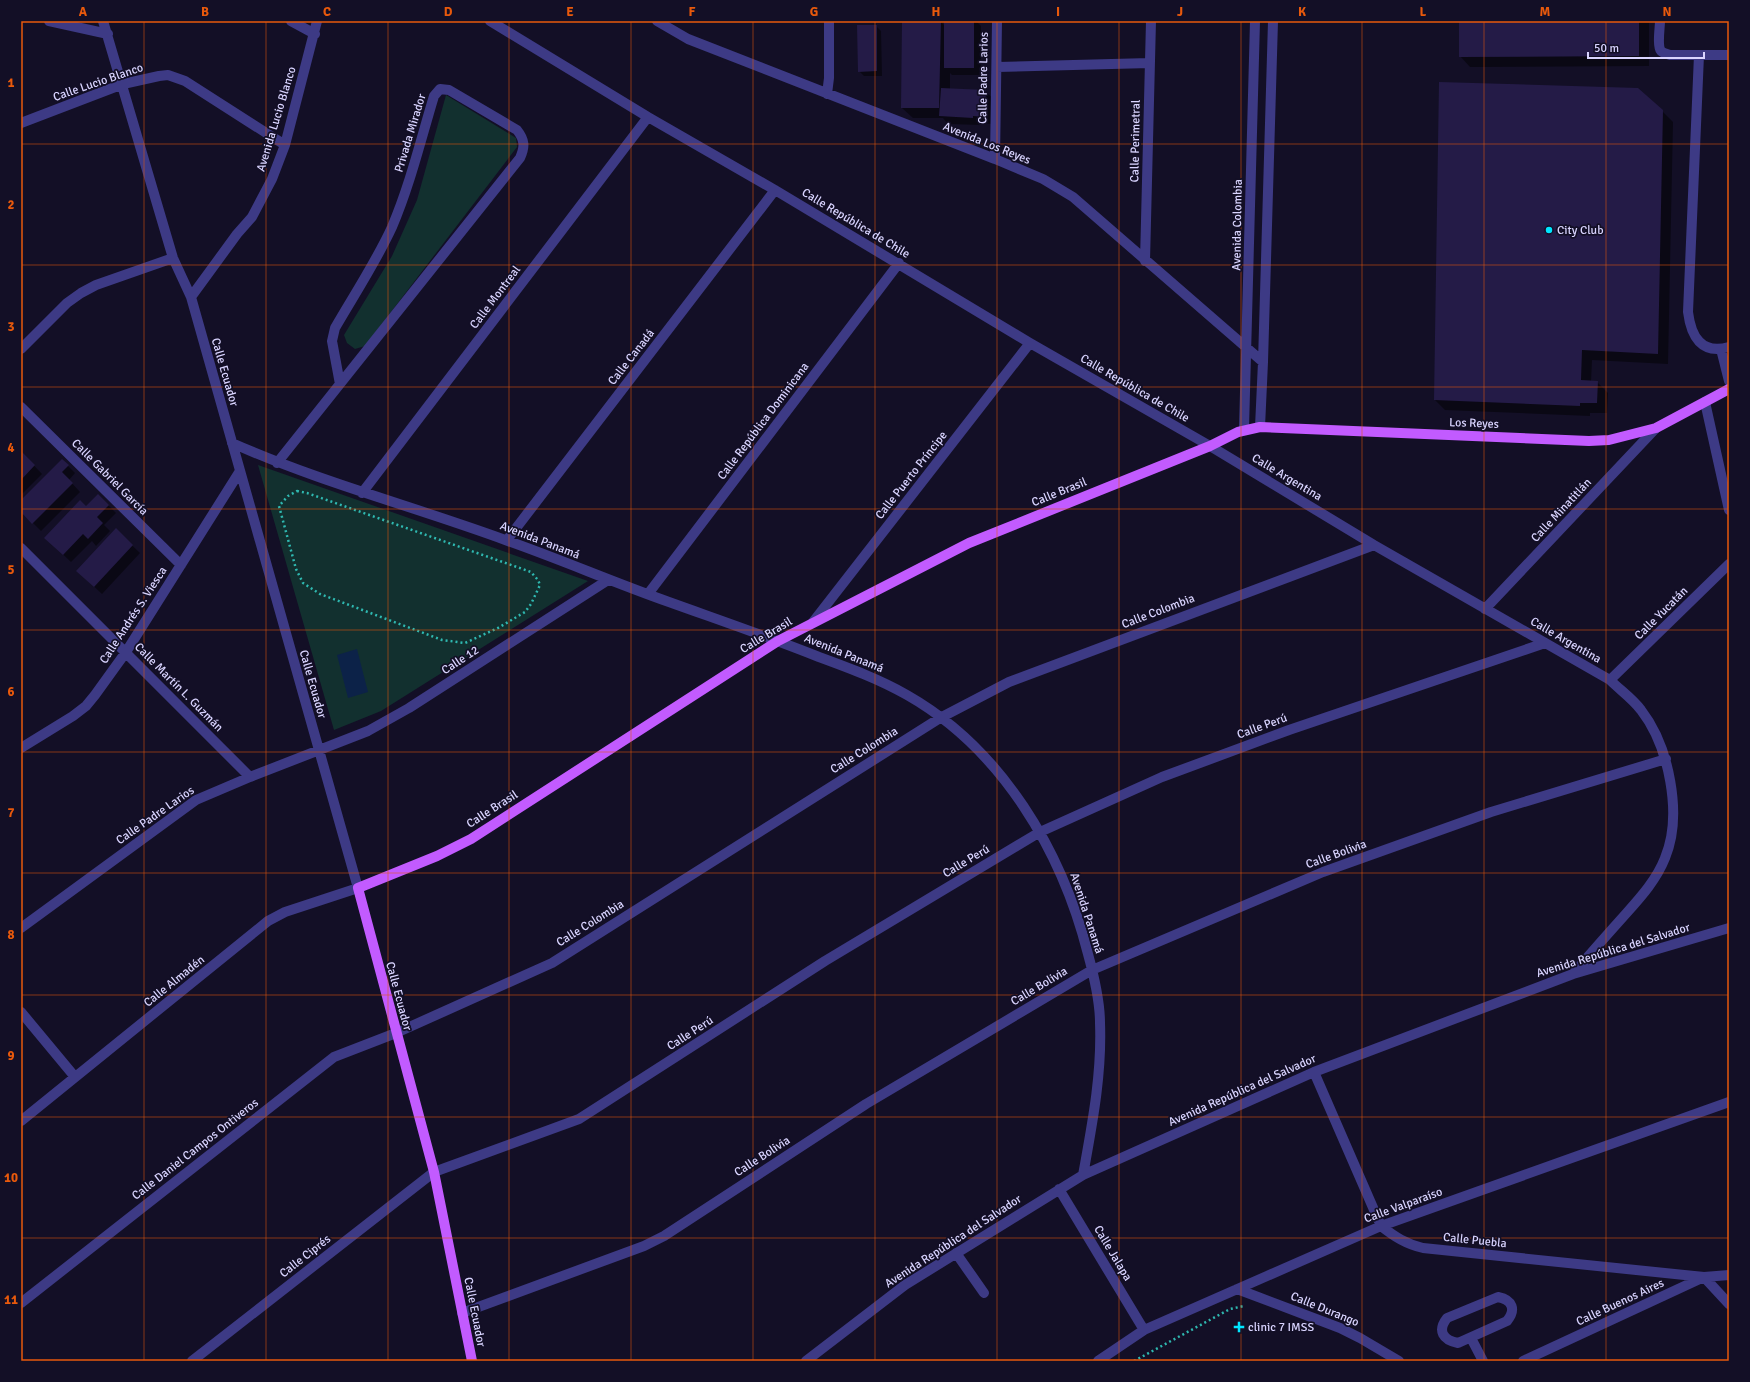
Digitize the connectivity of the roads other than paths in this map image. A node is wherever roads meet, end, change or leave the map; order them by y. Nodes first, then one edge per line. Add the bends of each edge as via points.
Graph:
1 (49, 21) edge
2 (103, 21) edge
3 (291, 21) edge
4 (317, 21) edge
5 (490, 21) edge
6 (657, 21) edge
7 (829, 21) edge
8 (998, 21) edge
9 (1151, 21) edge
10 (1255, 21) edge
11 (1273, 21) edge
12 (1660, 21) edge
13 (108, 34) junction
14 (315, 34) junction
15 (1699, 55) junction
16 (1729, 55) edge
17 (1150, 63) junction
18 (997, 67) junction
19 (123, 84) junction
20 (827, 94) junction
21 (648, 117) junction
22 (21, 123) edge
23 (284, 145) junction
24 (995, 159) junction
25 (775, 190) junction
26 (173, 258) junction
27 (1145, 261) junction
28 (898, 263) junction
29 (191, 297) junction
30 (1030, 343) junction
31 (1725, 348) edge
32 (21, 349) edge
33 (1247, 349) junction
34 (1263, 362) junction
35 (1729, 381) edge
36 (340, 384) junction
37 (1729, 389) edge
38 (1705, 402) junction
39 (21, 407) edge
40 (1260, 427) junction
41 (1656, 428) junction
42 (1244, 429) junction
43 (232, 443) junction
44 (1210, 446) junction
45 (276, 463) junction
46 (240, 471) junction
47 (362, 493) junction
48 (1729, 510) edge
49 (507, 540) junction
50 (1374, 545) junction
51 (21, 548) edge
52 (1729, 564) edge
53 (181, 565) junction
54 (608, 580) junction
55 (648, 594) junction
56 (1485, 609) junction
57 (813, 622) junction
58 (778, 641) junction
59 (1545, 643) junction
60 (126, 652) junction
61 (1610, 680) junction
62 (940, 718) junction
63 (21, 748) edge
64 (319, 750) junction
65 (1666, 760) junction
66 (250, 777) junction
67 (1040, 832) junction
68 (358, 888) junction
69 (21, 928) edge
70 (1729, 928) edge
71 (1092, 970) junction
72 (1573, 974) junction
73 (21, 1012) edge
74 (396, 1033) junction
75 (1314, 1072) junction
76 (75, 1077) junction
77 (1729, 1102) edge
78 (21, 1121) edge
79 (434, 1172) junction
80 (1082, 1175) junction
81 (1059, 1189) junction
82 (1381, 1226) junction
83 (956, 1253) junction
84 (1729, 1275) edge
85 (1704, 1277) junction
86 (1238, 1289) junction
87 (984, 1293) dead end
88 (21, 1303) edge
89 (1729, 1304) edge
90 (462, 1313) junction
91 (1144, 1330) junction
92 (1471, 1338) junction
93 (192, 1361) edge
94 (472, 1361) edge
95 (806, 1361) edge
96 (1098, 1361) edge
97 (1399, 1361) edge
98 (1483, 1361) edge
99 (1524, 1361) edge

1 - 13 street
2 - 13 street, Calle Ecuador
3 - 14 street
4 - 14 street, Avenida Lucio Blanco
5 - 21 street, Calle República de Chile
6 - 20 street, Avenida Los Reyes via 688,39
7 - 20 street
8 - 18 street, Calle Padre Larios
9 - 17 street, Calle Perimetral
10 - 33 street, Avenida Colombia
11 - 34 street
12 - 15 street via 1661,51 1670,55
13 - 19 street, Calle Ecuador
14 - 23 street, Avenida Lucio Blanco
15 - 16 street
15 - 31 street via 1689,327 1695,338 1706,346
17 - 18 street
17 - 27 street, Calle Perimetral
18 - 24 street, Calle Padre Larios
19 - 22 street, Calle Lucio Blanco
19 - 23 street, Calle Lucio Blanco via 159,76 176,77
19 - 26 street, Calle Ecuador
20 - 24 street, Avenida Los Reyes
21 - 25 street, Calle República de Chile
21 - 47 street, Calle Montreal
23 - 29 street, Avenida Lucio Blanco via 272,179 252,217
24 - 27 street, Avenida Los Reyes via 1043,179 1073,197
25 - 28 street, Calle República de Chile
25 - 49 street, Calle Canadá
26 - 29 street, Calle Ecuador
26 - 32 street via 96,285 81,293 67,303
27 - 33 street, Avenida Los Reyes
28 - 30 street, Calle República de Chile
28 - 55 street, Calle República Dominicana
29 - 43 street, Calle Ecuador
30 - 44 street, Calle República de Chile
30 - 57 street, Calle Puerto Príncipe
31 - 35 street
33 - 34 street, Avenida Los Reyes
33 - 42 street, Avenida Colombia
34 - 40 street
36 - 36 street, Privada Mirador via 520,158 524,148 523,138 517,130 448,90 440,89 434,96 392,226 335,328 332,341
36 - 45 street, Privada Mirador
37 - 38 main road, Los Reyes
38 - 41 main road, Los Reyes
38 - 48 street
39 - 53 street, Calle Gabriel García
40 - 41 main road, Los Reyes via 1589,441 1609,440
40 - 42 main road, Los Reyes
41 - 56 street, Calle Minatitlán
42 - 44 main road, Los Reyes
43 - 45 street, Avenida Panamá
43 - 46 street, Calle Ecuador
44 - 50 street, Calle Argentina
44 - 57 main road, Calle Brasil via 983,536
45 - 47 street, Avenida Panamá
46 - 53 street, Calle Andrés S. Viesca
46 - 64 street, Calle Ecuador
47 - 49 street, Avenida Panamá
49 - 54 street, Avenida Panamá
50 - 56 street, Calle Argentina
50 - 62 street, Calle Colombia via 1020,677
51 - 60 street, Calle Martín L. Guzmán
52 - 61 street, Calle Yucatán
53 - 60 street, Calle Andrés S. Viesca
54 - 55 street, Avenida Panamá
54 - 64 street, Calle 12 via 402,712 368,731
55 - 58 street, Avenida Panamá
56 - 59 street, Calle Argentina
57 - 58 main road, Calle Brasil
58 - 62 street, Avenida Panamá via 870,676 908,696
58 - 68 main road, Calle Brasil via 471,839 437,856
59 - 61 street, Calle Argentina
59 - 67 street, Calle Perú via 1289,730 1150,782
60 - 63 street, Calle Andrés S. Viesca via 86,706
60 - 66 street, Calle Martín L. Guzmán
61 - 65 street, Calle Argentina via 1641,709 1656,733
62 - 67 street, Avenida Panamá via 983,754
62 - 74 street, Calle Colombia via 552,963
64 - 66 street, Calle Padre Larios
64 - 68 street, Calle Ecuador
65 - 71 street, Calle Bolivia via 1491,812 1322,872
65 - 72 street, Calle Argentina via 1672,799 1672,829 1665,858 1648,888
66 - 69 street, Calle Padre Larios via 196,800
67 - 71 street, Avenida Panamá via 1067,886
67 - 79 street, Calle Perú via 825,961 579,1119
68 - 74 main road, Calle Ecuador
68 - 76 street, Calle Almadén via 285,912 268,921
70 - 72 street, Avenida República del Salvador
71 - 80 street, Avenida Panamá via 1100,1020 1100,1068
71 - 90 street, Calle Bolivia via 866,1104 657,1239 624,1255
72 - 75 street, Avenida República del Salvador
73 - 76 street
74 - 79 main road, Calle Ecuador
74 - 88 street, Calle Daniel Campos Ontiveros via 329,1060
75 - 80 street, Avenida República del Salvador
75 - 82 street, Calle Puebla
76 - 78 street, Calle Almadén
77 - 82 street, Calle Valparaíso
79 - 90 main road, Calle Ecuador
79 - 93 street, Calle Ciprés
80 - 81 street, Avenida República del Salvador
81 - 83 street, Avenida República del Salvador
81 - 91 street, Calle Jalapa
82 - 85 street, Calle Puebla via 1396,1238 1423,1248
82 - 86 street, Calle Valparaíso
83 - 87 street
83 - 95 street, Avenida República del Salvador via 905,1285
84 - 85 street, Calle Buenos Aires
85 - 89 street
85 - 99 street, Calle Buenos Aires
86 - 91 street, Calle Valparaíso
86 - 97 street, Calle Durango via 1340,1328
90 - 94 main road, Calle Ecuador
91 - 96 street, Calle Valparaíso
92 - 92 street via 1458,1343 1451,1341 1444,1337 1441,1330 1443,1323 1447,1318 1498,1297 1510,1302 1513,1308 1507,1321
92 - 98 street

